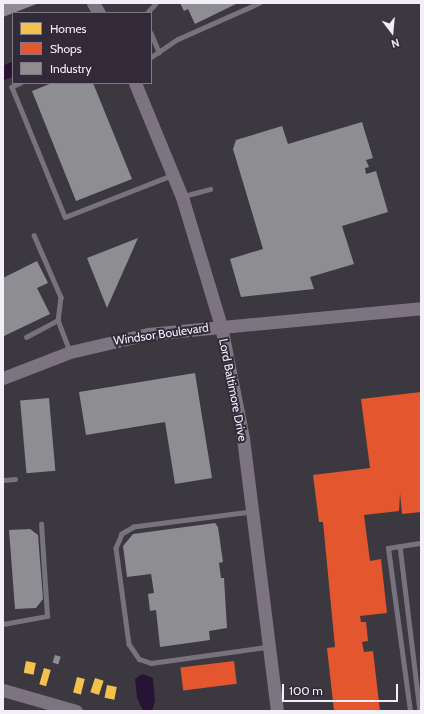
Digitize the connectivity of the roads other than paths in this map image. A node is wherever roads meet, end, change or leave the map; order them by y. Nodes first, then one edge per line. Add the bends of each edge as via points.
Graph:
1 (93, 3) edge
2 (156, 3) edge
3 (259, 3) edge
4 (98, 12) edge
5 (148, 12) edge
6 (152, 35) edge
7 (159, 52) junction
8 (152, 56) edge
9 (19, 84) edge
10 (135, 84) edge
11 (174, 174) junction
12 (210, 189) dead end
13 (182, 197) junction
14 (34, 234) dead end
15 (421, 308) edge
16 (58, 320) junction
17 (221, 326) junction
18 (26, 337) dead end
19 (70, 352) junction
20 (3, 378) edge
21 (15, 479) dead end
22 (3, 480) edge
23 (253, 512) junction
24 (41, 524) dead end
25 (421, 543) edge
26 (400, 546) junction
27 (3, 624) edge
28 (271, 647) junction
29 (3, 690) edge
30 (76, 711) edge
31 (277, 711) edge
32 (410, 711) edge
33 (420, 711) edge

1 - 4 main road
2 - 5 lane
3 - 7 lane via 178,39
6 - 7 lane
7 - 8 lane
9 - 11 lane via 12,87 66,217
10 - 11 main road, Lord Baltimore Drive
11 - 13 main road, Lord Baltimore Drive
12 - 13 lane
13 - 17 main road, Lord Baltimore Drive
14 - 16 lane via 61,297
15 - 17 main road, Windsor Boulevard
16 - 18 lane
16 - 19 lane
17 - 19 main road, Windsor Boulevard via 148,334
17 - 23 main road, Lord Baltimore Drive via 238,409
19 - 20 main road, Windsor Boulevard
21 - 22 lane
23 - 28 main road, Lord Baltimore Drive
23 - 28 lane via 134,527 122,534 116,548 128,638 135,656 151,663
24 - 27 lane via 47,616
25 - 26 lane
26 - 32 lane via 388,548
26 - 33 lane
28 - 31 main road, Lord Baltimore Drive
29 - 30 main road

